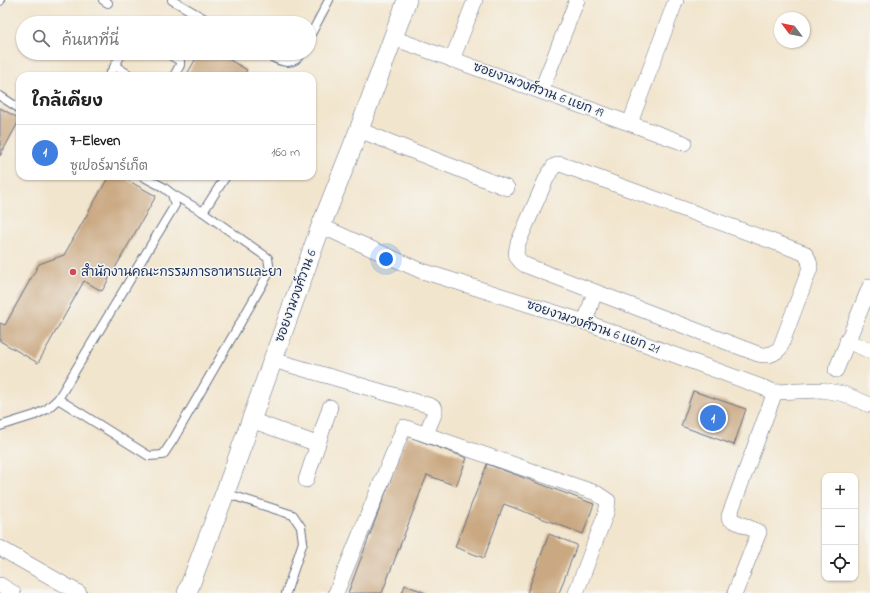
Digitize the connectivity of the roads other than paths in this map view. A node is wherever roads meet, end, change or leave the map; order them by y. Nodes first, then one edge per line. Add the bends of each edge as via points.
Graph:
1 (172, 0) edge
2 (328, 0) edge
3 (406, 0) edge
4 (474, 0) edge
5 (577, 0) edge
6 (676, 0) edge
7 (200, 16) edge
8 (316, 24) edge
9 (393, 38) junction
10 (118, 60) edge
11 (178, 60) edge
12 (278, 60) edge
13 (294, 60) edge
14 (452, 60) junction
15 (115, 66) junction
16 (111, 72) edge
17 (125, 72) edge
18 (176, 72) edge
19 (541, 91) junction
20 (0, 96) edge
21 (16, 106) edge
22 (630, 124) junction
23 (359, 130) junction
24 (684, 143) dead end
25 (150, 180) edge
26 (223, 180) edge
27 (507, 188) dead end
28 (172, 194) junction
29 (203, 212) junction
30 (321, 226) junction
31 (870, 286) edge
32 (595, 292) junction
33 (585, 322) junction
34 (848, 342) junction
35 (870, 350) edge
36 (273, 360) junction
37 (836, 370) dead end
38 (775, 392) junction
39 (58, 399) junction
40 (870, 405) edge
41 (330, 407) dead end
42 (251, 420) junction
43 (0, 426) edge
44 (426, 434) junction
45 (317, 444) junction
46 (306, 480) dead end
47 (225, 493) junction
48 (0, 548) edge
49 (0, 586) edge
50 (13, 593) edge
51 (79, 593) edge
52 (186, 593) edge
53 (286, 593) edge
54 (336, 593) edge
55 (576, 593) edge
56 (735, 593) edge

1 - 7 lane
2 - 8 lane
3 - 9 street, ซอยงามวงศ์วาน 6
4 - 14 street
5 - 19 street
6 - 22 street
9 - 14 street, ซอยงามวงศ์วาน 6 แยก 19
9 - 23 street, ซอยงามวงศ์วาน 6
10 - 15 lane
11 - 18 lane via 180,65
12 - 13 lane
14 - 19 street, ซอยงามวงศ์วาน 6 แยก 19
15 - 16 lane
15 - 17 lane
19 - 22 street, ซอยงามวงศ์วาน 6 แยก 19
20 - 21 lane
22 - 24 street, ซอยงามวงศ์วาน 6 แยก 19
23 - 27 street
23 - 30 street, ซอยงามวงศ์วาน 6
25 - 28 lane
26 - 29 lane
28 - 29 lane
28 - 39 lane via 175,205
29 - 39 lane via 268,258 270,270 163,455 149,456
30 - 33 street, ซอยงามวงศ์วาน 6 แยก 21 via 419,270
30 - 36 street, ซอยงามวงศ์วาน 6
31 - 34 street
32 - 32 street via 525,265 516,257 518,243 547,177 551,169 557,165 564,165 804,253 810,262 782,343 777,352 767,355 758,354
32 - 33 street
33 - 38 street, ซอยงามวงศ์วาน 6 แยก 21
34 - 35 street
34 - 37 street
36 - 42 street, ซอยงามวงศ์วาน 6
36 - 44 street via 431,406 435,412
38 - 40 street, ซอยงามวงศ์วาน 6 แยก 21 via 822,390 844,394
38 - 56 street via 729,516 734,522 759,532
39 - 43 lane via 35,415
41 - 45 street
42 - 45 street
42 - 47 street, ซอยงามวงศ์วาน 6
44 - 54 street via 404,427
44 - 55 street via 596,493 608,501 606,513
45 - 46 street
47 - 52 street, ซอยงามวงศ์วาน 6
47 - 53 lane via 293,515 301,527 303,542
48 - 51 street
49 - 50 street

